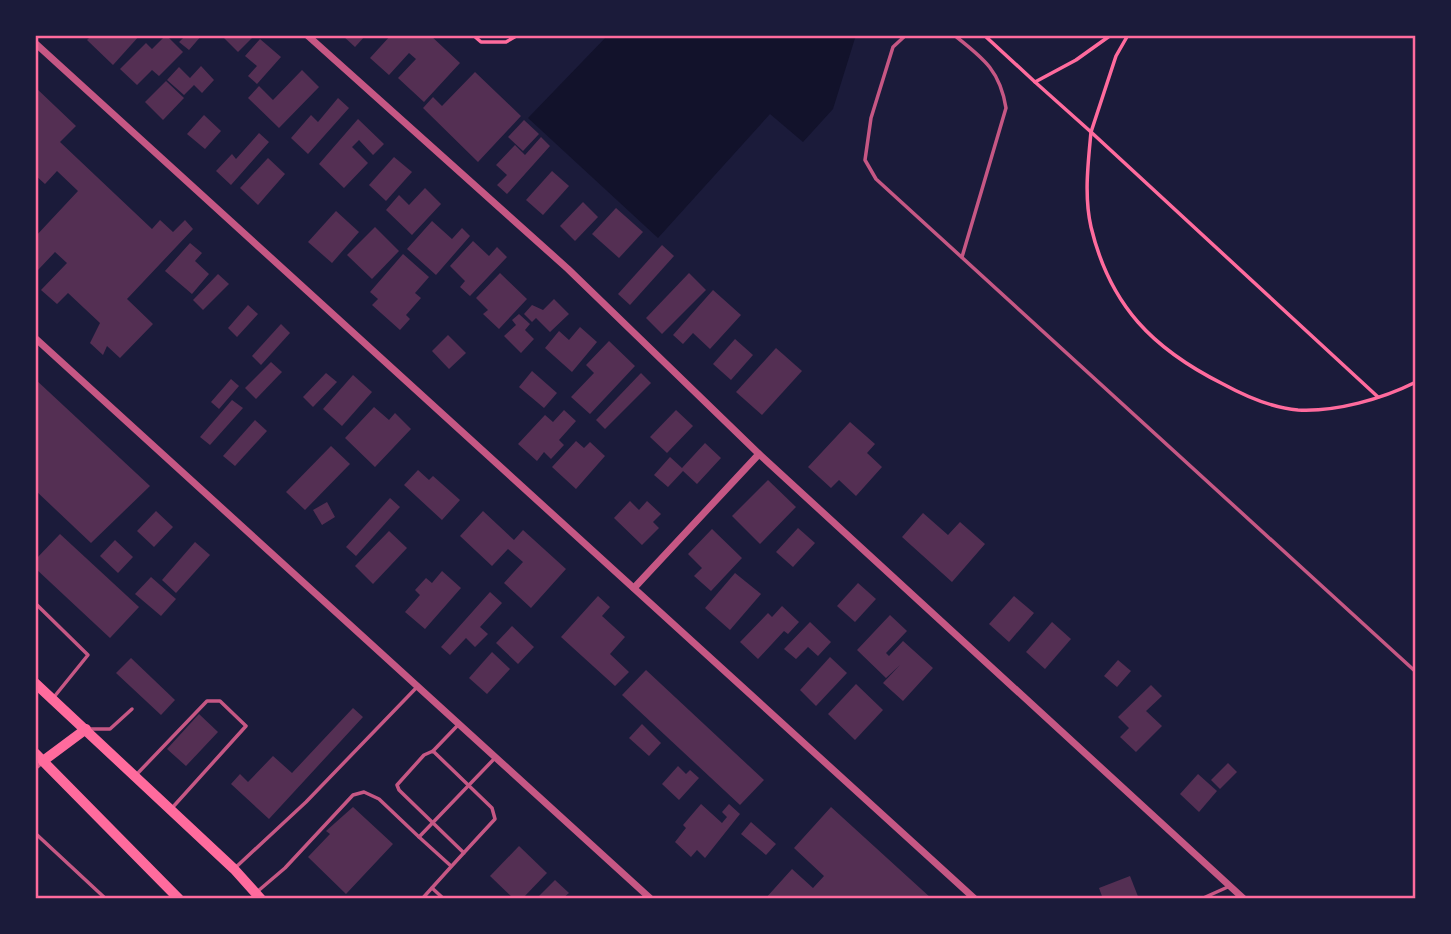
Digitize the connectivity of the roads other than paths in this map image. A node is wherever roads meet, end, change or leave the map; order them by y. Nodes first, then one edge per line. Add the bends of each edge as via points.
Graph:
1 (307, 35) edge
2 (906, 35) edge
3 (954, 35) edge
4 (35, 43) edge
5 (962, 257) junction
6 (35, 338) edge
7 (759, 454) junction
8 (634, 588) junction
9 (35, 603) edge
10 (1416, 672) edge
11 (35, 682) edge
12 (418, 686) junction
13 (53, 699) junction
14 (132, 709) dead end
15 (459, 724) junction
16 (86, 729) junction
17 (433, 751) junction
18 (495, 757) junction
19 (38, 761) edge
20 (135, 776) junction
21 (469, 786) junction
22 (170, 809) junction
23 (433, 824) junction
24 (35, 833) edge
25 (419, 837) junction
26 (464, 853) junction
27 (452, 866) junction
28 (234, 870) junction
29 (1230, 886) junction
30 (432, 888) junction
31 (258, 896) edge
32 (106, 899) edge
33 (179, 899) edge
34 (422, 899) edge
35 (444, 899) edge
36 (651, 899) edge
37 (975, 899) edge
38 (1201, 899) edge
39 (1244, 899) edge

1 - 7 street via 568,269
2 - 5 lane via 893,47 871,118 865,160 876,178
3 - 5 lane via 1002,82 1006,108
4 - 8 street
5 - 10 lane
6 - 12 street
7 - 8 street
7 - 29 street
8 - 37 street
9 - 13 lane via 88,655
11 - 13 main road
12 - 15 street
12 - 28 lane
13 - 16 main road
14 - 16 lane via 110,729
15 - 17 lane
15 - 18 street
16 - 19 main road
16 - 20 main road
17 - 21 lane
17 - 23 lane via 397,785
18 - 21 lane
18 - 36 street
19 - 33 main road
20 - 22 main road
20 - 22 lane via 207,701 220,701 246,726
21 - 23 lane
21 - 26 lane via 492,808 495,819
22 - 28 main road
23 - 25 lane
23 - 26 lane
24 - 32 lane
25 - 27 lane
25 - 31 lane via 379,799 363,792 353,795
26 - 27 lane
27 - 30 lane
28 - 31 main road
29 - 38 lane
29 - 39 street
30 - 34 lane
30 - 35 lane

